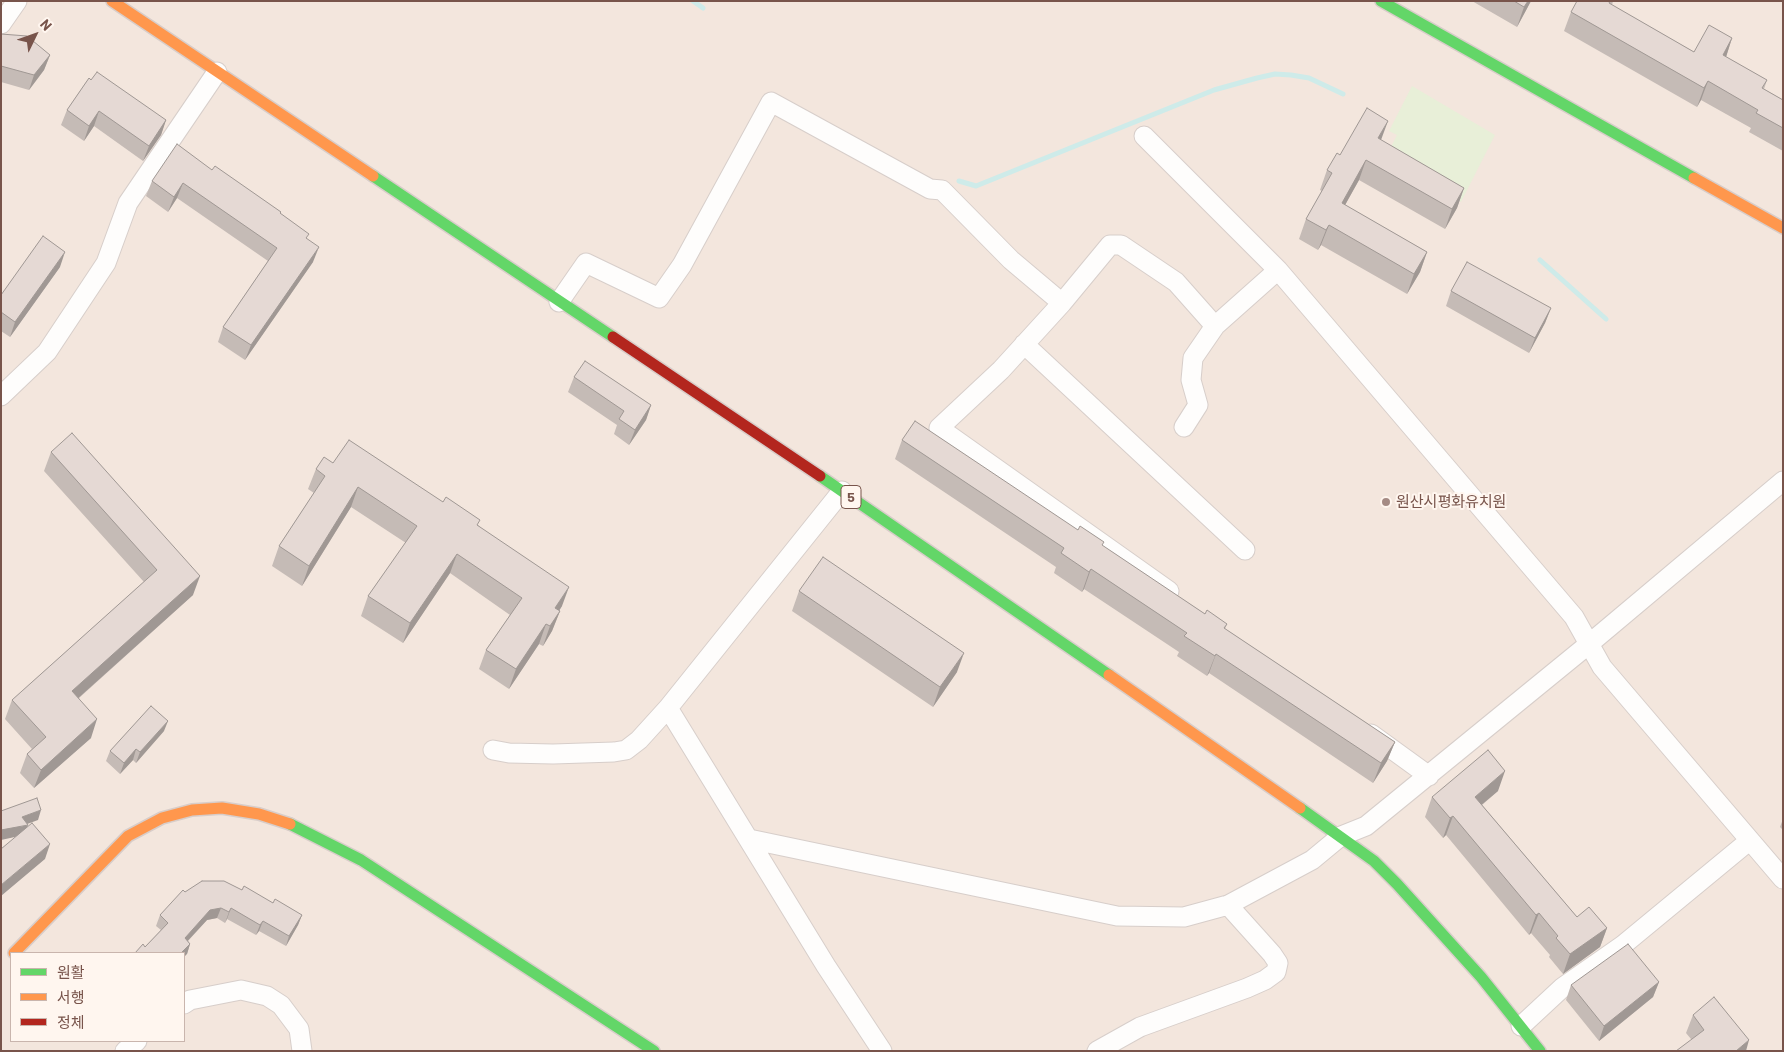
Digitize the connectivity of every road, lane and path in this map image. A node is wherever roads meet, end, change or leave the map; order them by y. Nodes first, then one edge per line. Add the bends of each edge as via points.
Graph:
1 (17, 1) edge
2 (112, 1) edge
3 (1381, 1) edge
4 (1, 24) edge
5 (217, 72) junction
6 (1144, 136) dead end
7 (1783, 228) edge
8 (1278, 270) junction
9 (560, 302) junction
10 (1062, 303) junction
11 (1215, 326) junction
12 (1024, 344) junction
13 (1, 396) edge
14 (1184, 427) dead end
15 (1783, 481) edge
16 (842, 491) junction
17 (1245, 550) dead end
18 (1180, 599) edge
19 (1589, 644) junction
20 (668, 708) junction
21 (1357, 724) edge
22 (493, 750) dead end
23 (1429, 776) junction
24 (1341, 836) junction
25 (749, 839) junction
26 (1749, 840) junction
27 (1783, 879) edge
28 (1228, 905) junction
29 (16, 952) edge
30 (185, 1004) edge
31 (1522, 1026) junction
32 (136, 1042) edge
33 (125, 1051) edge
34 (302, 1051) edge
35 (654, 1051) edge
36 (882, 1051) edge
37 (1097, 1051) edge
38 (1540, 1051) edge

1 - 4 street
2 - 5 main road, 5
3 - 7 main road
5 - 9 main road, 5
5 - 13 street via 128,203 106,262 53,344
6 - 8 street
8 - 11 street
8 - 19 street via 1574,617
9 - 10 street via 586,263 659,298 682,265 771,102 930,189 942,190 1010,260
9 - 16 main road, 5
10 - 11 street via 1110,245 1121,245 1176,282
10 - 12 street
11 - 14 street via 1193,358 1191,380 1198,405
12 - 17 street
12 - 18 street via 939,428
15 - 19 street
16 - 20 street
16 - 24 main road, 5
19 - 23 street
19 - 26 street via 1602,667
20 - 22 street via 626,750 553,754
20 - 25 street
21 - 23 street
23 - 24 street via 1366,826
24 - 28 street via 1312,860
24 - 31 main road, 5 via 1397,884
25 - 28 street via 1117,916 1184,917
25 - 36 street
26 - 27 street
26 - 31 street via 1623,945 1563,987
28 - 37 street via 1272,954 1278,963 1276,972 1247,988 1140,1027
29 - 35 main road via 128,836 162,818 192,810 222,808 259,814 295,826 361,860
30 - 34 street via 241,990 267,996 281,1005 299,1029
31 - 38 main road, 5
32 - 33 street

